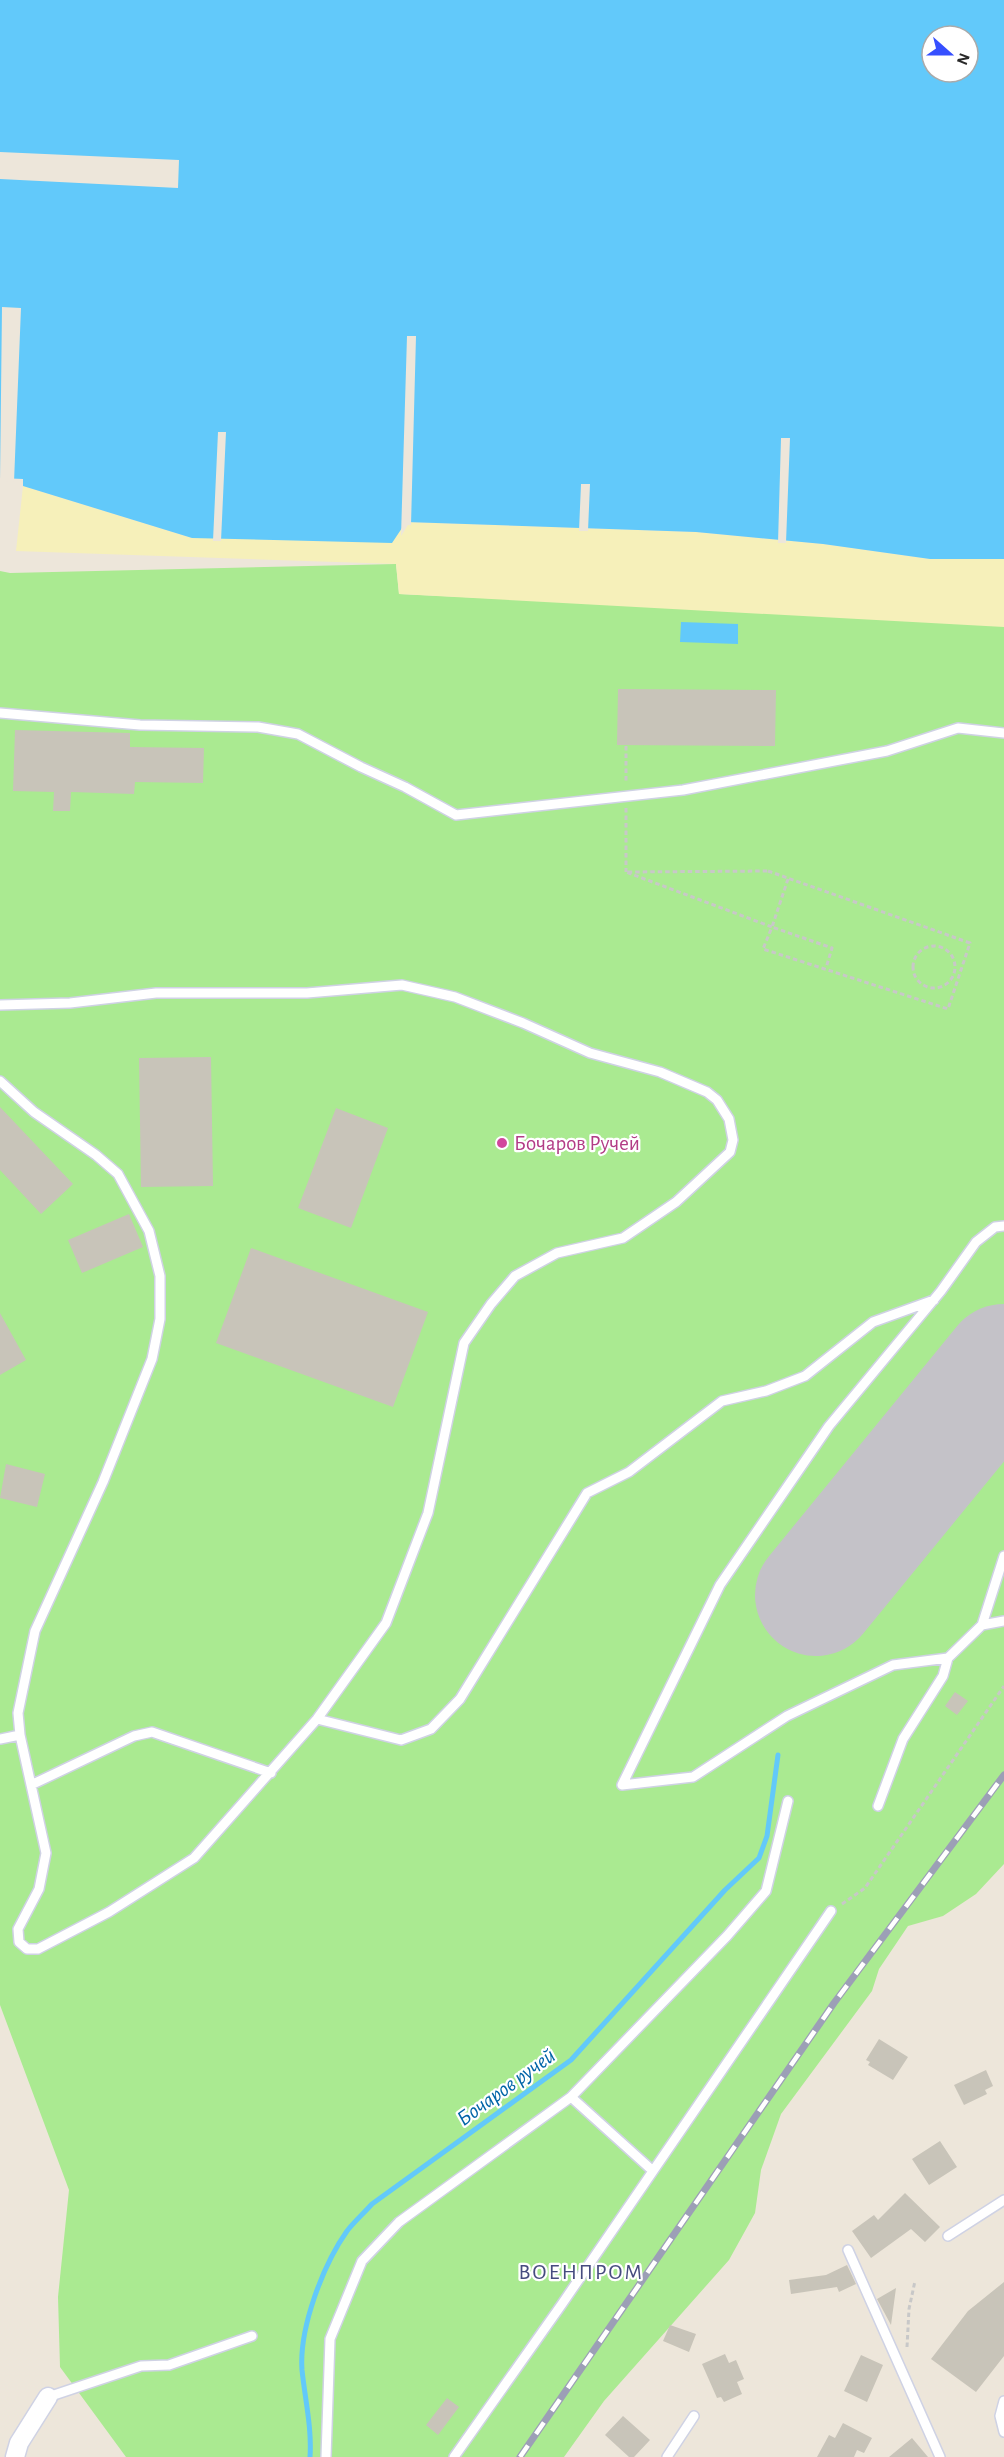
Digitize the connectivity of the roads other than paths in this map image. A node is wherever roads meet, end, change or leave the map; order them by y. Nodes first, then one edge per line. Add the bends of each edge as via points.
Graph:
1 (0, 713) edge
2 (1004, 734) edge
3 (0, 1005) edge
4 (0, 1082) edge
5 (1004, 1226) edge
6 (934, 1300) junction
7 (1004, 1556) edge
8 (1004, 1621) edge
9 (982, 1625) junction
10 (948, 1658) junction
11 (317, 1719) junction
12 (20, 1735) junction
13 (0, 1739) edge
14 (271, 1773) junction
15 (31, 1785) junction
16 (788, 1801) dead end
17 (878, 1806) dead end
18 (831, 1911) road end
19 (571, 2097) junction
20 (653, 2171) junction
21 (1004, 2200) edge
22 (948, 2236) dead end
23 (848, 2250) dead end
24 (252, 2336) dead end
25 (48, 2397) joint
26 (1004, 2401) edge
27 (694, 2415) dead end
28 (1004, 2432) edge
29 (15, 2457) edge
30 (326, 2457) edge
31 (454, 2457) edge
32 (667, 2457) edge
33 (940, 2457) edge

1 - 2 lane via 140,725 258,727 298,734 456,815 682,790 887,751 958,728
3 - 11 lane via 70,1003 156,993 307,993 402,985 455,997 590,1053 660,1072 707,1092 729,1119 733,1140 730,1152 676,1202 622,1238 557,1253 516,1276 464,1343 428,1513 386,1623
4 - 12 lane via 118,1174 149,1231 160,1276 160,1319 152,1359 103,1482 35,1631 18,1713
5 - 6 lane via 995,1227 976,1242
6 - 10 lane via 829,1426 720,1585 622,1785 693,1777 787,1716 893,1665
6 - 11 lane via 873,1322 805,1376 766,1391 722,1401 628,1472 587,1493 460,1699 432,1729 401,1740
7 - 9 lane
8 - 9 lane
9 - 10 lane
10 - 17 lane via 943,1676 903,1739
11 - 14 lane
12 - 13 lane
12 - 15 lane
14 - 15 lane via 152,1732 134,1736
14 - 15 lane via 194,1858 109,1912 38,1949 27,1949 19,1942 18,1929 39,1889 46,1853
16 - 19 lane via 766,1891
18 - 20 lane
19 - 20 lane
19 - 30 lane via 399,2222 362,2260 330,2339
20 - 31 lane
21 - 22 lane
23 - 33 lane
24 - 25 lane via 169,2366 141,2366
25 - 29 street via 19,2443
26 - 28 lane via 1000,2416
27 - 32 lane

